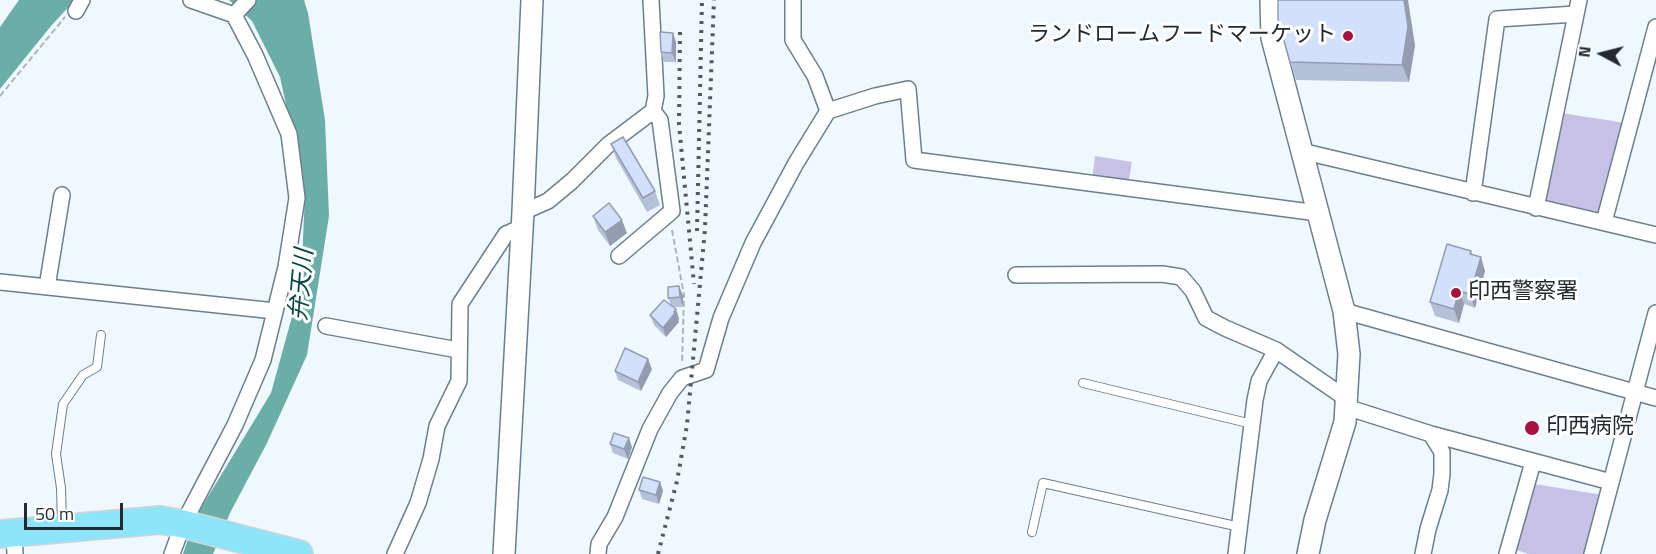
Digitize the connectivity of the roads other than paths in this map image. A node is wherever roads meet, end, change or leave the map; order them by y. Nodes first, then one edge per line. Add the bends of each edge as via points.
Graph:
1 (191, 0) edge
2 (248, 0) edge
3 (532, 0) edge
4 (651, 0) edge
5 (793, 0) edge
6 (1271, 0) edge
7 (1578, 7) edge
8 (234, 15) junction
9 (1656, 27) edge
10 (1651, 68) edge
11 (653, 111) junction
12 (828, 111) junction
13 (1301, 151) junction
14 (1473, 192) junction
15 (62, 195) dead end
16 (1536, 208) junction
17 (1318, 213) junction
18 (522, 220) junction
19 (1604, 222) junction
20 (1656, 235) edge
21 (619, 256) dead end
22 (1016, 275) dead end
23 (0, 282) edge
24 (47, 287) junction
25 (275, 311) junction
26 (1344, 311) junction
27 (1656, 313) edge
28 (326, 326) dead end
29 (101, 335) dead end
30 (458, 350) junction
31 (1276, 350) junction
32 (1083, 383) dead end
33 (1635, 392) junction
34 (1656, 398) edge
35 (1347, 403) junction
36 (1252, 424) junction
37 (1431, 434) junction
38 (1533, 462) junction
39 (1611, 482) junction
40 (186, 525) junction
41 (1240, 527) junction
42 (62, 528) junction
43 (1032, 532) dead end
44 (10, 540) edge
45 (172, 554) edge
46 (299, 554) edge
47 (395, 554) edge
48 (504, 554) edge
49 (598, 554) edge
50 (1236, 554) edge
51 (1308, 554) edge
52 (1424, 554) edge
53 (1508, 554) edge
54 (1592, 554) edge

1 - 8 street
2 - 8 street
3 - 18 street
4 - 11 street via 656,96
5 - 12 street via 793,40 815,76
6 - 13 street via 1272,38
7 - 14 street via 1497,19
7 - 16 street
8 - 25 street via 289,134 297,198
9 - 10 street
10 - 19 street
11 - 18 street
11 - 21 street via 660,120 672,211
12 - 17 street via 908,89 914,160
12 - 49 street via 795,163 753,243 721,318 706,370 682,378 650,429
13 - 14 street
13 - 17 street
14 - 16 street
15 - 24 street
16 - 19 street
17 - 26 street
18 - 30 street via 506,234 460,304
18 - 48 street
19 - 20 street
22 - 31 street via 1181,277 1206,318
23 - 24 street
24 - 25 street
25 - 40 street via 263,360 236,425
26 - 33 street
26 - 35 street via 1349,354
27 - 33 street
28 - 30 street
29 - 42 lane via 97,367 83,375 63,404 56,454
30 - 47 street via 459,381 437,426 418,503
31 - 35 street
31 - 36 street via 1259,381
32 - 36 lane
33 - 34 street
33 - 39 street
35 - 37 street
35 - 51 street
36 - 41 street
37 - 38 street
37 - 52 street via 1443,452 1442,474
38 - 39 street
38 - 53 street
39 - 54 street
40 - 42 highway via 160,520
40 - 45 street
40 - 46 highway
41 - 43 lane via 1043,483
41 - 50 street
42 - 44 highway

